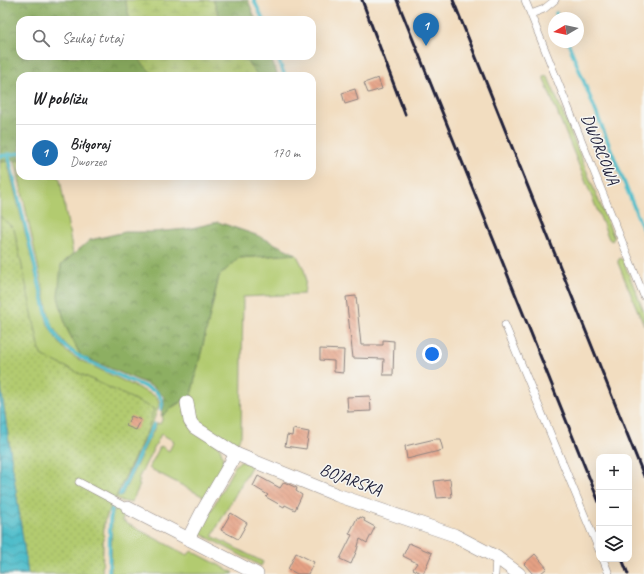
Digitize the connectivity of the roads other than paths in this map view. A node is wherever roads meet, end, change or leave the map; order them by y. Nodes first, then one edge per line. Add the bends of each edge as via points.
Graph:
1 (525, 0) edge
2 (555, 0) edge
3 (531, 14) junction
4 (644, 296) edge
5 (505, 325) dead end
6 (187, 403) dead end
7 (236, 454) junction
8 (79, 482) dead end
9 (128, 508) joint
10 (188, 539) junction
11 (596, 543) edge
12 (496, 557) junction
13 (604, 562) edge
14 (257, 574) edge
15 (495, 574) edge
16 (519, 574) edge
17 (609, 574) edge

1 - 3 lane, DWORCOWA
2 - 3 lane
3 - 4 lane, DWORCOWA
5 - 11 lane
6 - 7 street, BOJARSKA via 190,421 194,427
7 - 10 street
7 - 12 street, BOJARSKA via 337,495 454,535
8 - 9 lane
9 - 10 street
10 - 14 street
12 - 15 lane
12 - 16 street, BOJARSKA
13 - 17 lane

